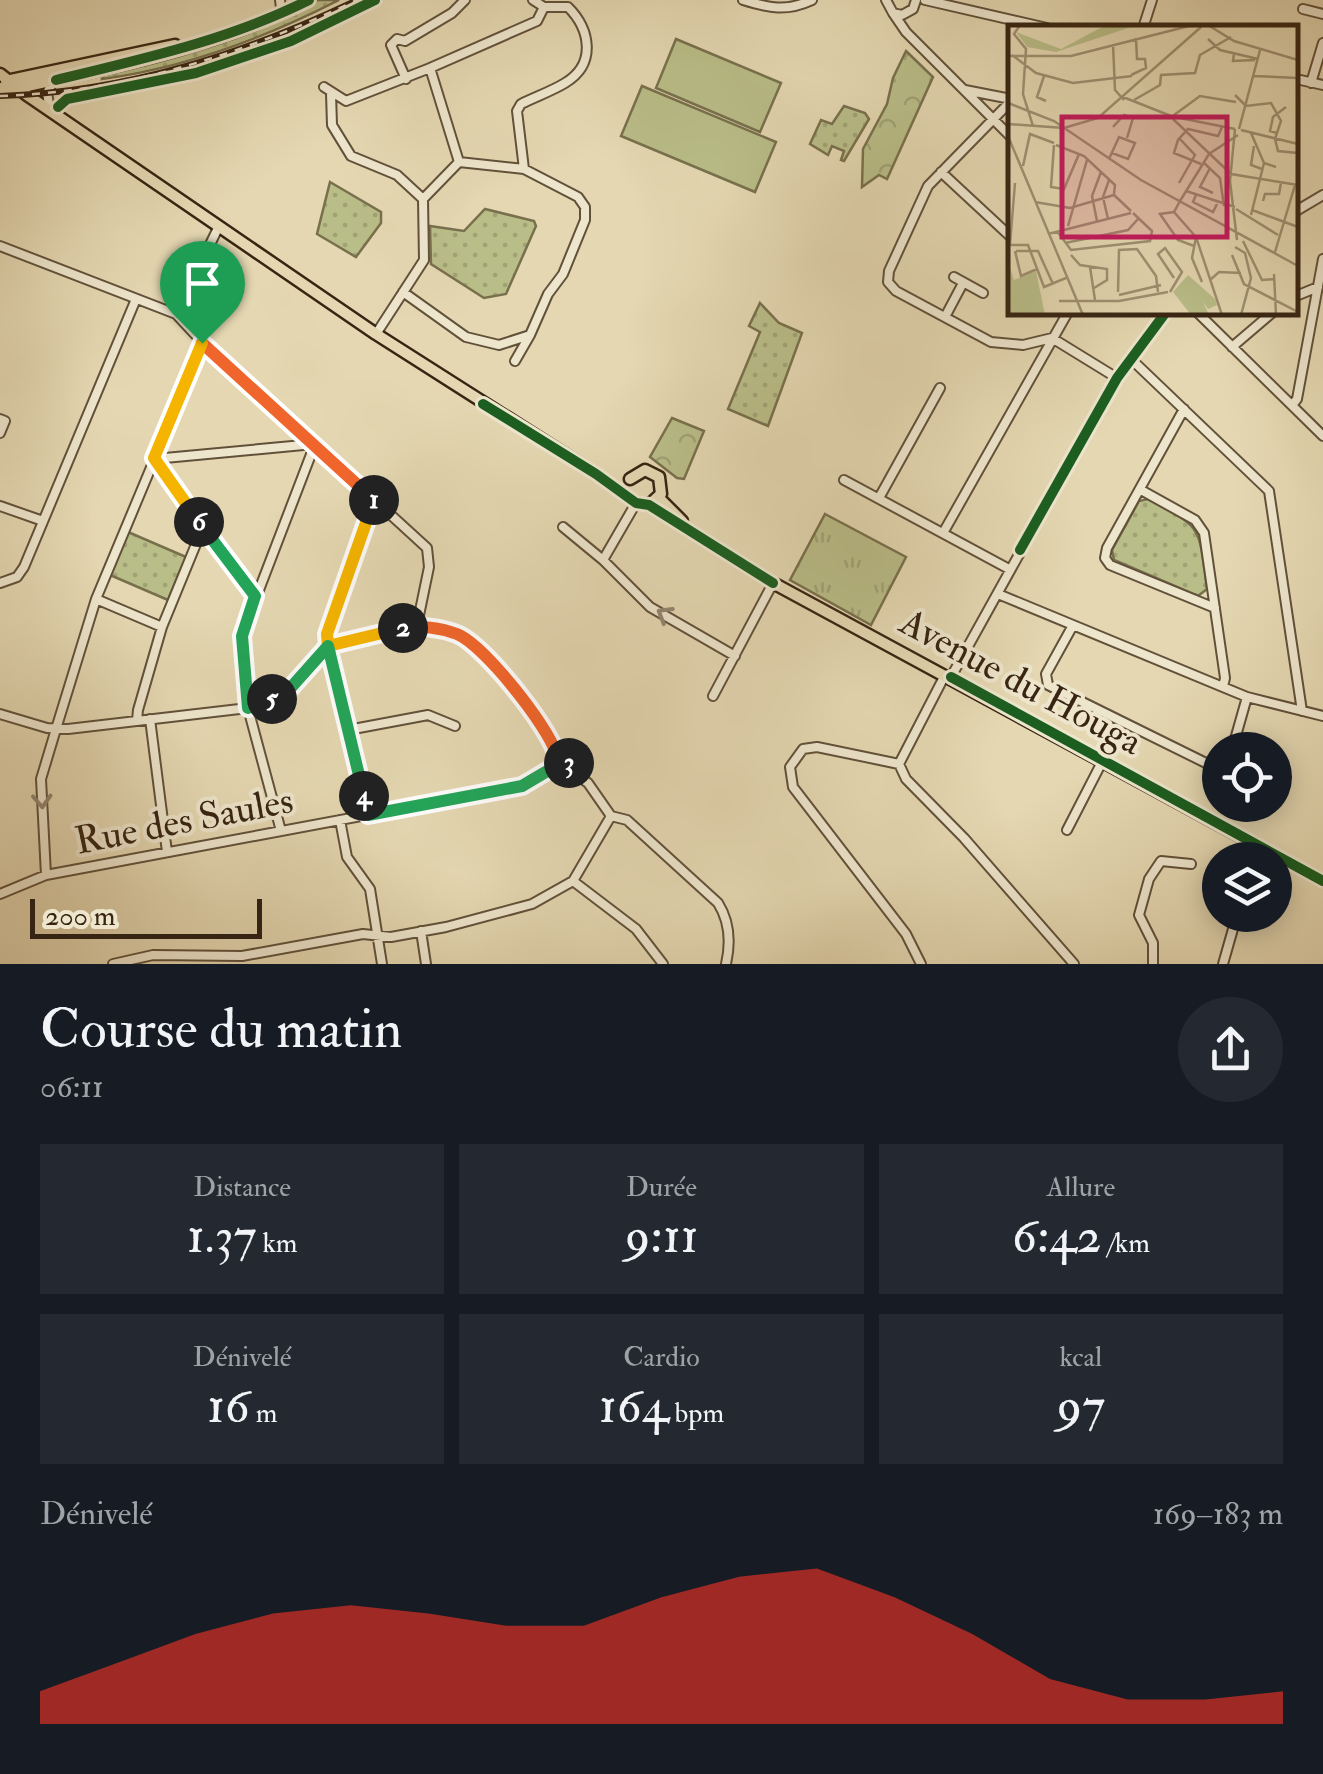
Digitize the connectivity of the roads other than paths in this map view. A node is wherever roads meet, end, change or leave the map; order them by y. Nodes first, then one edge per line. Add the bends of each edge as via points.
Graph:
1 (296, 0) edge
2 (309, 0) edge
3 (465, 0) edge
4 (533, 0) edge
5 (742, 0) edge
6 (812, 0) edge
7 (886, 0) edge
8 (1152, 0) edge
9 (916, 2) edge
10 (930, 2) edge
11 (280, 4) edge
12 (544, 6) junction
13 (1303, 8) dead end
14 (893, 13) junction
15 (907, 14) junction
16 (1323, 14) edge
17 (1034, 25) edge
18 (1144, 25) edge
19 (906, 32) junction
20 (1323, 43) edge
21 (430, 68) junction
22 (406, 79) junction
23 (1298, 79) edge
24 (56, 80) junction
25 (1311, 82) junction
26 (6, 83) edge
27 (1323, 85) edge
28 (965, 90) junction
29 (1008, 100) edge
30 (1008, 102) edge
31 (50, 110) junction
32 (992, 118) junction
33 (1008, 135) edge
34 (458, 162) junction
35 (524, 169) junction
36 (941, 172) junction
37 (1323, 195) edge
38 (423, 199) junction
39 (1298, 210) edge
40 (220, 226) junction
41 (1008, 235) edge
42 (0, 246) edge
43 (1323, 259) edge
44 (1318, 287) junction
45 (403, 292) junction
46 (983, 294) dead end
47 (1298, 295) edge
48 (136, 300) junction
49 (176, 314) junction
50 (1066, 315) edge
51 (1164, 315) edge
52 (1200, 315) edge
53 (1269, 315) edge
54 (945, 317) junction
55 (376, 334) junction
56 (530, 335) junction
57 (1052, 338) junction
58 (202, 343) junction
59 (1232, 347) junction
60 (1130, 358) junction
61 (516, 361) dead end
62 (1118, 378) junction
63 (940, 388) dead end
64 (1292, 404) junction
65 (1184, 409) junction
66 (0, 419) edge
67 (0, 434) edge
68 (1322, 434) edge
69 (315, 444) junction
70 (154, 458) junction
71 (596, 474) junction
72 (630, 479) junction
73 (844, 480) dead end
74 (1141, 490) junction
75 (879, 498) junction
76 (633, 501) junction
77 (376, 502) junction
78 (654, 502) junction
79 (0, 506) edge
80 (43, 521) junction
81 (203, 527) junction
82 (563, 528) dead end
83 (942, 533) junction
84 (603, 560) junction
85 (1009, 569) junction
86 (0, 583) edge
87 (773, 583) junction
88 (998, 594) junction
89 (255, 596) junction
90 (96, 599) junction
91 (1214, 608) junction
92 (417, 626) junction
93 (162, 627) junction
94 (1072, 627) junction
95 (328, 646) junction
96 (734, 656) junction
97 (948, 676) junction
98 (1223, 687) junction
99 (712, 696) dead end
100 (1247, 697) junction
101 (248, 708) junction
102 (1302, 711) junction
103 (0, 714) edge
104 (1323, 716) edge
105 (150, 719) junction
106 (138, 720) junction
107 (456, 726) dead end
108 (56, 729) junction
109 (348, 730) junction
110 (1237, 732) edge
111 (556, 753) junction
112 (1103, 760) junction
113 (1202, 761) edge
114 (899, 764) junction
115 (554, 767) junction
116 (567, 768) junction
117 (368, 815) junction
118 (611, 816) junction
119 (340, 820) junction
120 (1066, 830) dead end
121 (282, 831) junction
122 (1241, 842) edge
123 (167, 852) junction
124 (1191, 864) dead end
125 (1292, 867) edge
126 (46, 876) junction
127 (1323, 880) edge
128 (573, 881) junction
129 (0, 894) edge
130 (421, 932) junction
131 (1232, 932) edge
132 (377, 936) junction
133 (113, 964) edge
134 (382, 964) edge
135 (426, 964) edge
136 (662, 964) edge
137 (726, 964) edge
138 (921, 964) edge
139 (1075, 964) edge
140 (1153, 964) edge
141 (1223, 964) edge

1 - 11 main road
2 - 24 main road via 176,52
3 - 22 street via 391,44
4 - 12 street
5 - 6 street via 774,10
7 - 14 street
8 - 18 street
9 - 10 street
9 - 15 street
10 - 17 street
11 - 26 main road via 176,44
12 - 21 street via 537,21
12 - 35 street via 568,7 588,41 570,81 517,111
13 - 16 street
14 - 15 street
14 - 19 street
15 - 19 street
19 - 28 street
20 - 25 street
21 - 22 street
21 - 34 street
22 - 38 street via 346,101 327,90 332,124 351,156 388,170
23 - 25 street
24 - 26 main road
24 - 31 street via 47,93
25 - 27 street
26 - 31 main road
28 - 29 street
28 - 32 street
30 - 32 street
31 - 40 main road
32 - 33 street
32 - 36 street
34 - 35 street
34 - 38 street
35 - 56 street via 585,207 563,274
36 - 41 street
36 - 54 street via 928,186 888,282
37 - 39 street
38 - 45 street via 424,260
40 - 49 street
40 - 55 main road
42 - 48 street
43 - 44 street
44 - 47 street
44 - 64 street
45 - 55 street
45 - 56 street via 466,337 498,345
46 - 54 street via 958,280
48 - 49 street
48 - 80 street
49 - 58 street
50 - 57 street
51 - 60 street
52 - 59 street
53 - 59 street
54 - 57 street via 1007,346
55 - 71 main road
56 - 61 street
57 - 62 street
57 - 83 street
58 - 69 street
58 - 70 street
59 - 64 street
60 - 62 street
60 - 65 street
62 - 85 street
63 - 75 street
64 - 68 street
65 - 74 street
65 - 102 street via 1268,491
66 - 67 street
69 - 70 street
69 - 77 street
69 - 89 street
70 - 81 street
70 - 90 street
71 - 72 main road
71 - 76 main road
72 - 76 main road
72 - 78 main road via 639,471 655,474 662,488
73 - 75 street
74 - 91 street via 1195,520 1204,533
74 - 91 street via 1105,558
75 - 83 street
76 - 78 main road
76 - 84 street
77 - 92 street via 429,554
77 - 95 street
78 - 87 main road, Avenue du Houga
79 - 80 street
80 - 86 street via 24,567
81 - 89 street
81 - 93 street
82 - 84 street
83 - 85 street
96 -> 84 street via 650,606
85 - 88 street
87 - 96 street
87 - 97 main road, Avenue du Houga
88 - 94 street
88 - 97 street
89 - 101 street via 242,636
90 - 93 street
90 - 108 street
91 - 98 street
92 - 95 street
92 - 111 street via 472,644 540,720
93 - 106 street
94 - 98 street
94 - 113 street via 1046,674 1048,685
95 - 101 street via 287,692
95 - 109 street
96 - 99 street
97 - 112 main road, Avenue du Houga
97 - 114 street
98 - 100 street
100 - 102 street
100 - 110 street
101 - 105 street
101 - 121 street
102 - 104 street
103 - 108 street
105 - 106 street
105 - 123 street
106 - 108 street
107 - 109 street via 428,715
108 -> 126 street via 41,779
109 - 117 street
111 - 115 street
111 - 116 street via 569,757
112 - 120 street
112 - 122 main road, Avenue du Houga
114 - 138 street via 817,747 794,757 790,776
114 - 139 street
115 - 116 street
115 - 117 street, Rue des Saules via 522,786
116 - 118 street
117 - 119 street, Rue des Saules
118 - 128 street
118 - 137 street via 626,820 718,903 729,932
119 - 121 street, Rue des Saules
119 - 132 street via 347,857 370,888
121 - 123 street, Rue des Saules
123 - 126 street, Rue des Saules
124 - 140 street via 1161,861 1149,878 1139,915 1153,943
125 - 127 main road, Avenue du Houga
126 - 129 street, Rue des Saules
128 - 130 street via 532,904
128 - 136 street via 636,929
130 - 132 street
130 - 135 street
131 - 141 street
132 - 133 street via 242,956 167,954
132 - 134 street

